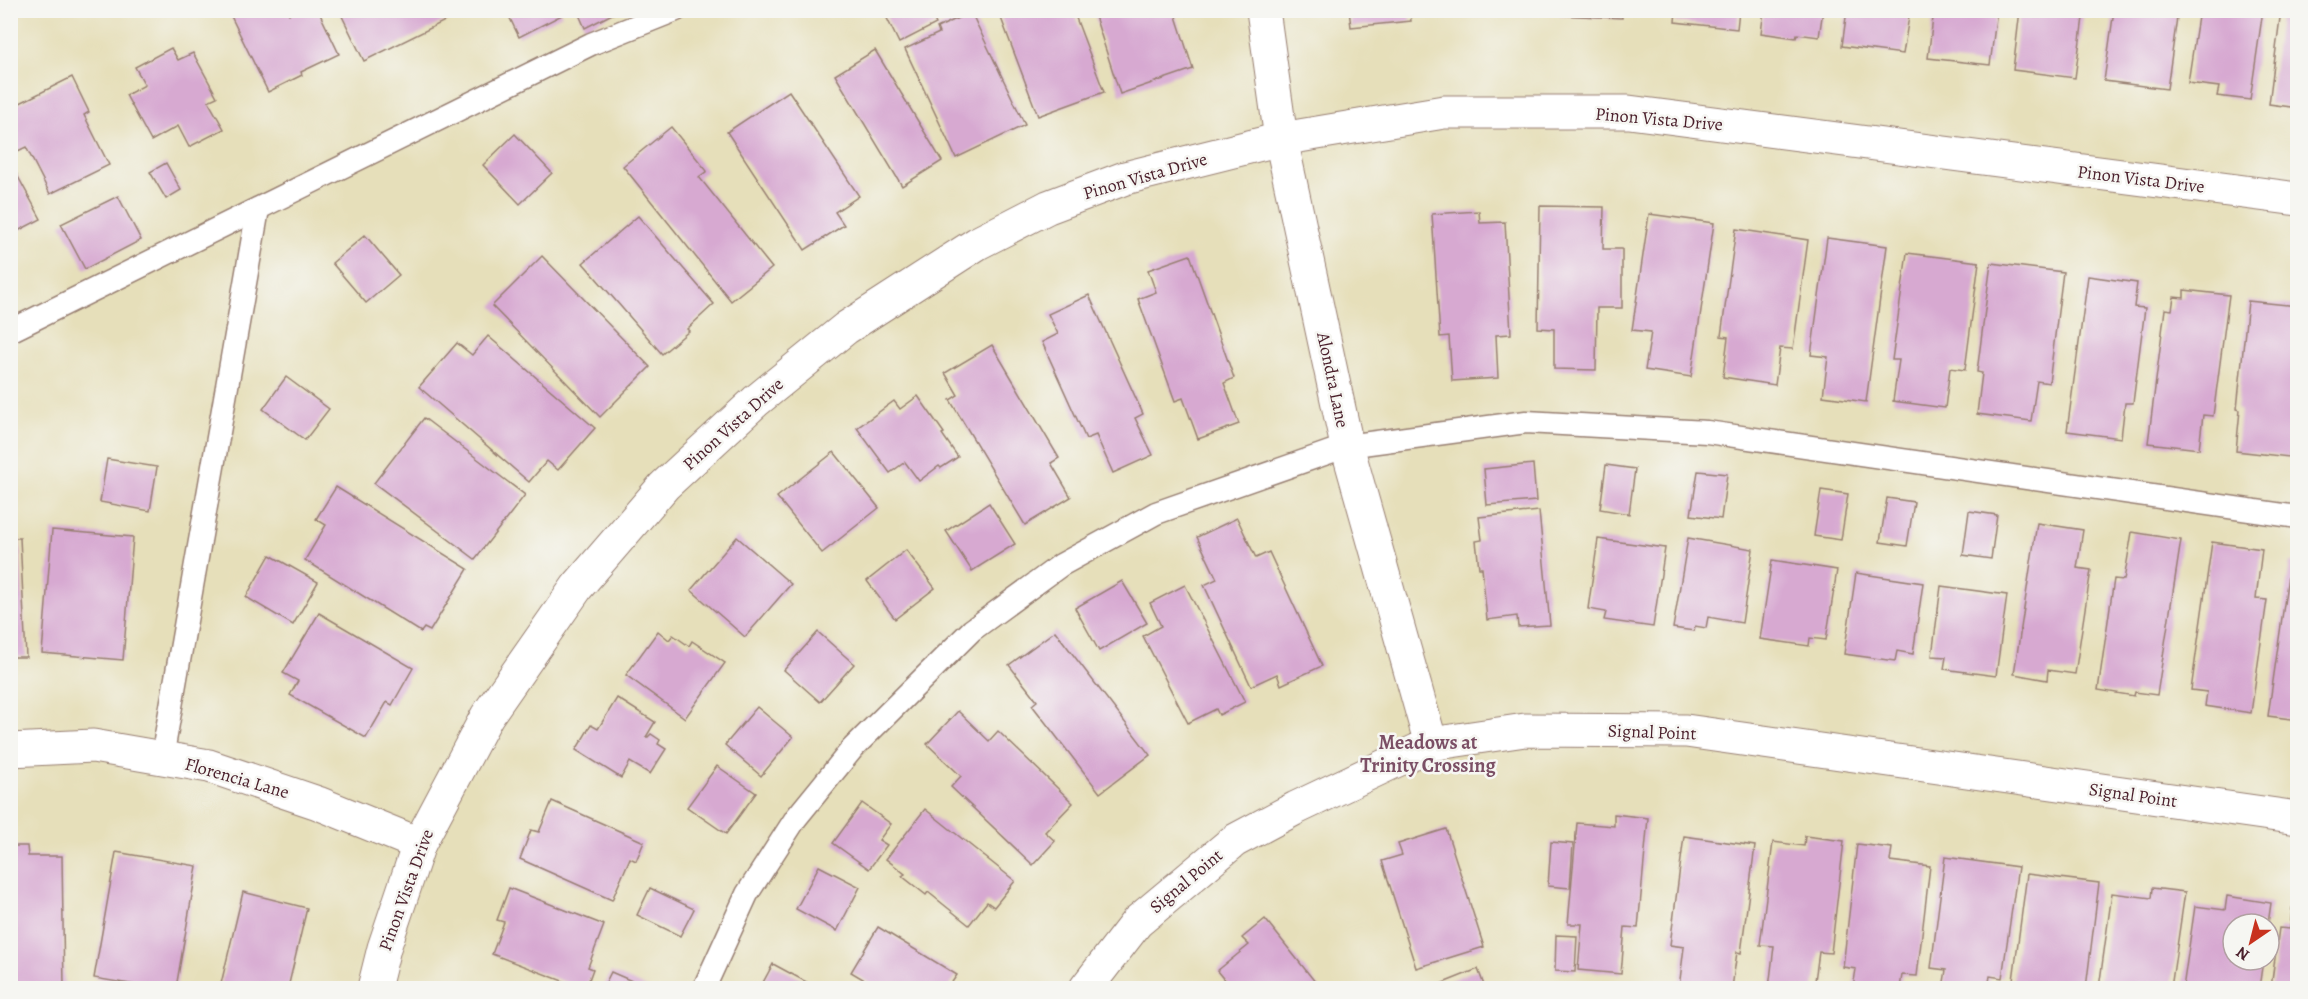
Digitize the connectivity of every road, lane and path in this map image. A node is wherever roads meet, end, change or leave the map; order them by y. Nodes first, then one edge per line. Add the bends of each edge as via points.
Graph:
1 (676, 10) edge
2 (1263, 10) edge
3 (1281, 139) junction
4 (2298, 199) edge
5 (258, 208) junction
6 (10, 331) edge
7 (1347, 446) junction
8 (2298, 517) edge
9 (1431, 744) junction
10 (10, 750) edge
11 (162, 758) junction
12 (2298, 818) edge
13 (418, 844) junction
14 (374, 988) edge
15 (704, 988) edge
16 (1086, 988) edge

1 - 5 lane via 591,44
2 - 3 street, Alondra Lane
3 - 4 street, Pinon Vista Drive via 1444,112 1629,112
3 - 7 street, Alondra Lane
3 - 13 street, Pinon Vista Drive via 1125,178 1048,207 978,243 846,328 756,401 664,486 577,587 487,716
5 - 6 lane
5 - 11 lane
7 - 8 lane via 1526,422 1707,432
7 - 9 street, Alondra Lane
7 - 15 lane via 1156,513 1061,565 972,630 853,748 796,819 747,894
9 - 12 street, Signal Point via 1525,730 1686,731
9 - 16 street, Signal Point via 1234,841 1137,922
10 - 11 street, Florencia Lane via 93,746
11 - 13 street, Florencia Lane via 209,766 318,803
13 - 14 street, Pinon Vista Drive

